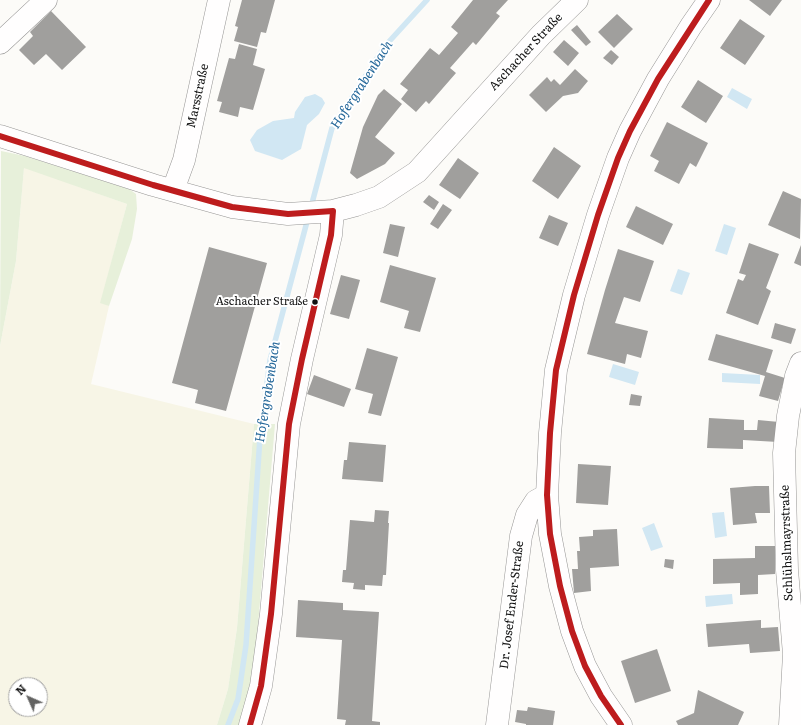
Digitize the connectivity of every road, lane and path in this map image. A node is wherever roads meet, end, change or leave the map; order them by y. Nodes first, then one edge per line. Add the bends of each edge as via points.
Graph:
1 (46, 0) edge
2 (219, 0) edge
3 (709, 0) edge
4 (567, 3) edge
5 (0, 43) edge
6 (0, 136) edge
7 (173, 190) junction
8 (333, 211) junction
9 (801, 363) edge
10 (547, 495) junction
11 (250, 725) edge
12 (497, 725) edge
13 (621, 725) edge
14 (790, 725) edge

1 - 5 street
2 - 7 street, Marsstraße via 184,160
3 - 10 street via 662,73 630,131 598,215 574,295 556,370
4 - 8 street, Aschacher Straße via 417,172 379,197
6 - 7 street, Aschacher Straße
7 - 8 street, Aschacher Straße via 232,208 288,214
8 - 11 street via 331,235 289,424 271,614 261,686
9 - 14 street, Schlühslmayrstraße via 788,416 784,452 787,570 794,654
10 - 12 street, Dr. Josef Ender-Straße via 536,502 527,515 521,536
10 - 13 street via 550,534 572,631 585,666

